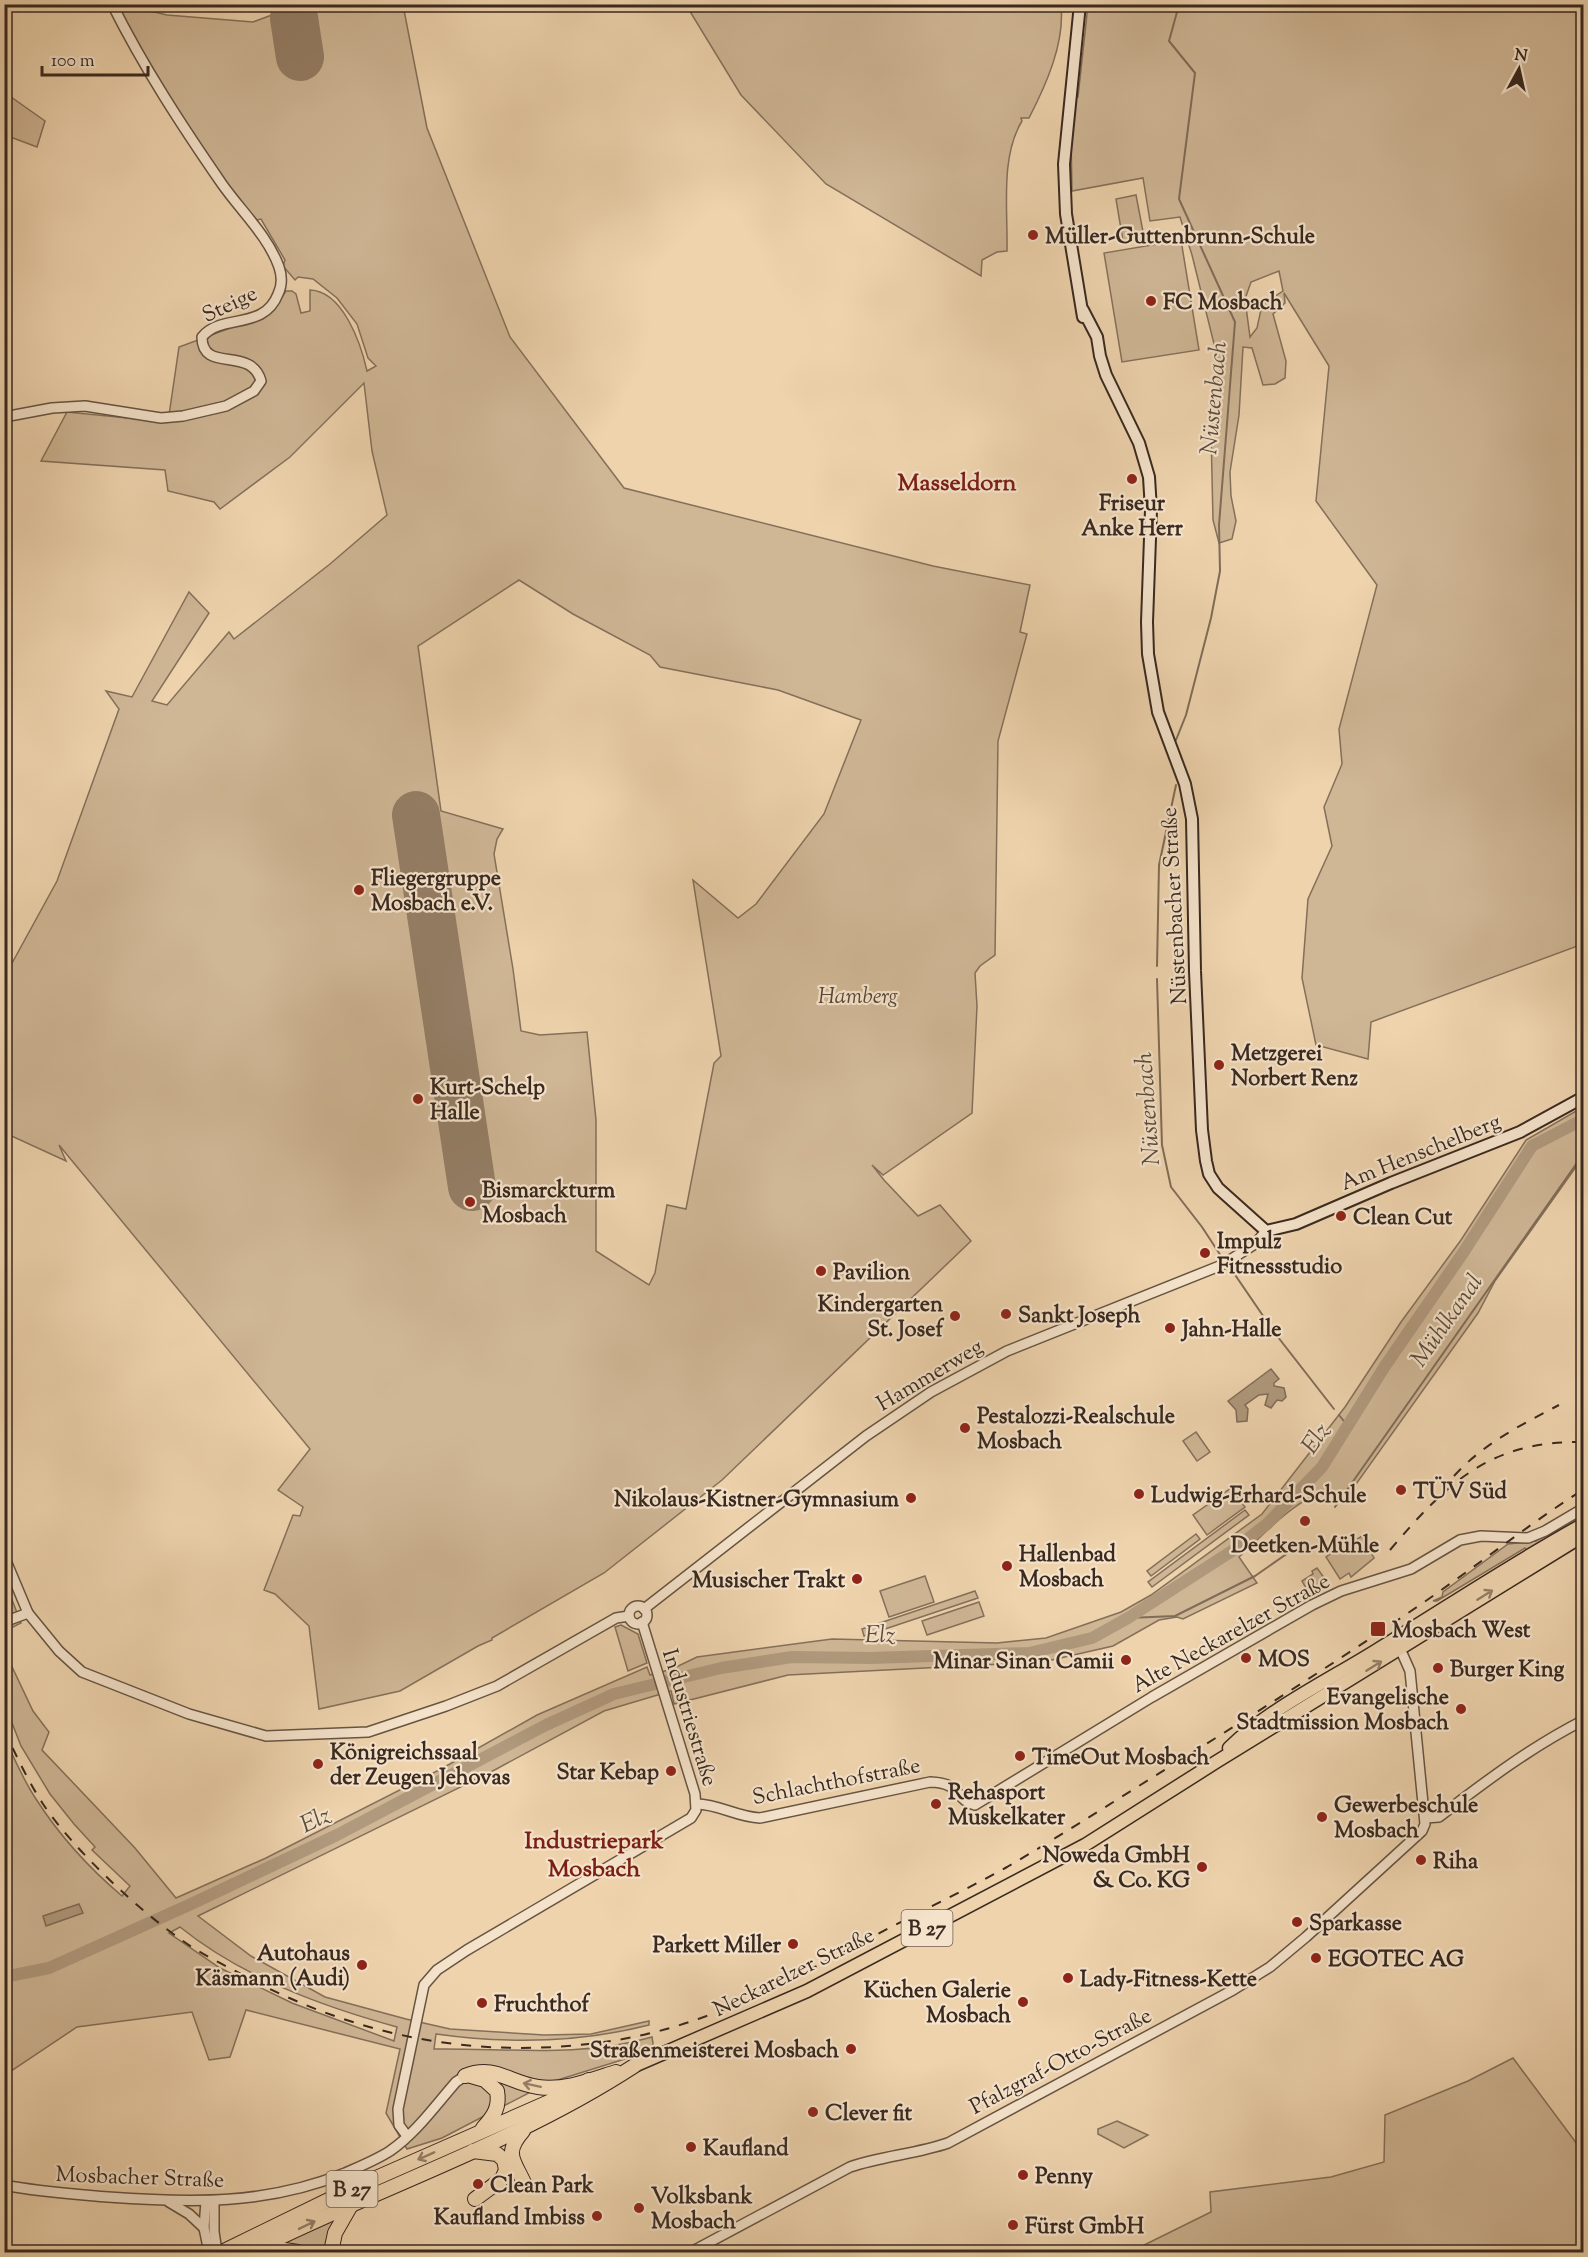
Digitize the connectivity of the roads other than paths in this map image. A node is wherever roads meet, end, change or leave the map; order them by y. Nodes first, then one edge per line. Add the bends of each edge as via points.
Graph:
1 (112, 4) edge
2 (1080, 4) edge
3 (4, 417) edge
4 (1584, 1097) edge
5 (1266, 1231) junction
6 (1584, 1508) edge
7 (1584, 1524) edge
8 (1584, 1535) edge
9 (4, 1556) edge
10 (644, 1609) junction
11 (28, 1613) junction
12 (629, 1616) junction
13 (4, 1622) edge
14 (642, 1622) junction
15 (1398, 1644) junction
16 (1584, 1720) edge
17 (697, 1804) junction
18 (975, 1805) joint
19 (1425, 1818) junction
20 (634, 2066) junction
21 (465, 2076) junction
22 (589, 2080) junction
23 (527, 2126) junction
24 (479, 2132) junction
25 (407, 2136) junction
26 (471, 2151) junction
27 (516, 2165) junction
28 (4, 2185) edge
29 (525, 2185) dead end
30 (167, 2200) junction
31 (227, 2200) junction
32 (210, 2201) junction
33 (352, 2204) junction
34 (214, 2222) junction
35 (204, 2228) junction
36 (256, 2250) edge
37 (222, 2252) edge
38 (209, 2253) edge
39 (298, 2253) edge
40 (331, 2253) edge
41 (691, 2253) edge

1 - 3 street, Steige via 165,102 278,266 281,285 270,308 257,316 213,327 202,337 206,352 249,363 261,381 254,392 226,406 183,416 161,418 85,406
2 - 5 main road, Nüstenbacher Straße via 1064,164 1065,214 1083,310 1097,338 1112,387 1139,442 1149,477 1148,654 1158,712 1185,784 1192,819 1196,994 1206,1161 1218,1188
4 - 5 main road, Am Henschelberg via 1520,1132 1296,1224
5 - 10 street, Hammerweg via 1255,1245 1222,1265 1007,1351 931,1392 858,1443
6 - 18 street, Alte Neckarelzer Straße via 1528,1538 1481,1536 1460,1540 1411,1569 1341,1591 1312,1605
7 - 15 main road, B 27 via 1494,1576
15 -> 8 main road, Neckarelzer Straße / B 27
9 - 11 street
10 - 12 street via 634,1607
10 - 14 street via 646,1616
11 - 12 street via 53,1645 82,1672 189,1714 266,1736 368,1732 497,1686 616,1618
11 - 13 street
12 - 14 street via 634,1622
14 - 17 street, Industriestraße
15 - 19 street via 1412,1678
15 - 20 main road, Neckarelzer Straße / B 27 via 1085,1845 816,1987
16 - 19 street via 1506,1766 1439,1817
17 - 18 street, Schlachthofstraße via 760,1818 944,1782
17 - 25 street, Industriestraße via 692,1818 437,1970 424,1985 398,2109 399,2126
19 - 41 street, Pfalzgraf-Otto-Straße via 1422,1831 1306,1937 1233,1990 948,2143 850,2167
20 - 22 highway, B 27
20 - 23 highway, B 27
22 -> 21 highway via 552,2088 523,2084 495,2072 477,2071
21 - 24 highway via 485,2080 496,2091 498,2101 493,2117
21 - 25 street, Mosbacher Straße
22 - 24 highway, B 27
23 - 26 highway, B 27
23 - 27 highway via 513,2143 511,2154
24 -> 37 highway, B 27
25 - 31 street, Mosbacher Straße / B 27 via 369,2163 311,2186
26 - 27 highway via 497,2154 504,2160 506,2170 502,2179 475,2199 508,2184
26 - 33 highway, B 27
27 - 29 highway
28 - 30 street, Mosbacher Straße
30 - 32 street, Mosbacher Straße
30 - 35 street
31 - 32 street, Mosbacher Straße / B 27
31 - 34 street
32 - 34 street
32 - 35 street
36 -> 33 highway, B 27
33 - 40 highway via 335,2233
34 - 37 street
35 - 38 street
36 - 39 highway via 287,2249

